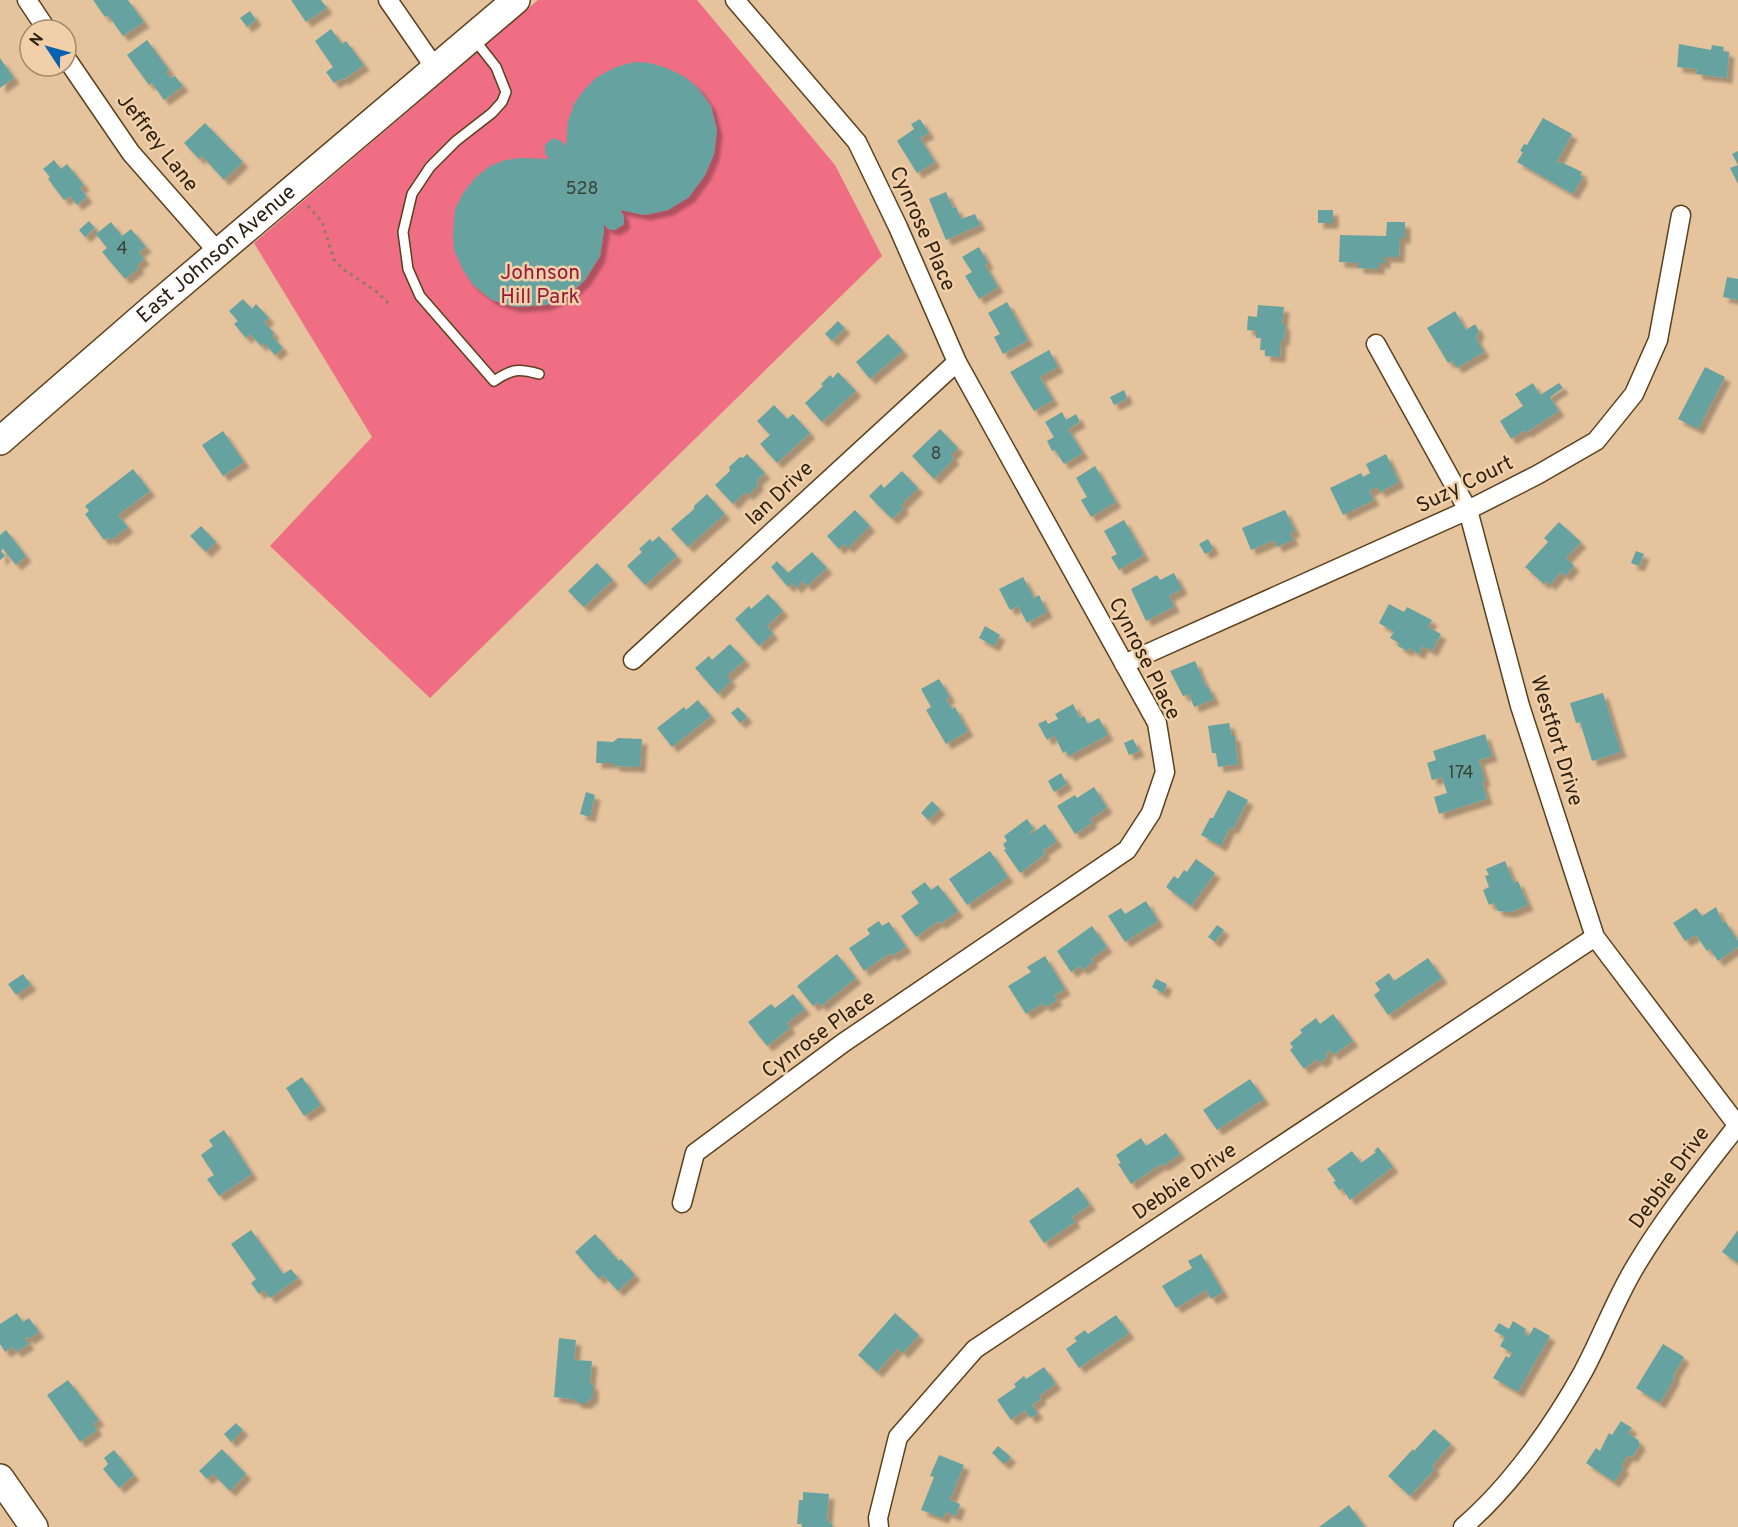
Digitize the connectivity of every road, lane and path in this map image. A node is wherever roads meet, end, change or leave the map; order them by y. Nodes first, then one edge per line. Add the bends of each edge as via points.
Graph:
1 (27, 0) edge
2 (388, 0) edge
3 (516, 0) edge
4 (735, 0) edge
5 (39, 18) edge
6 (473, 37) junction
7 (435, 68) junction
8 (78, 76) edge
9 (294, 188) junction
10 (1681, 215) dead end
11 (218, 252) junction
12 (388, 303) dead end
13 (1376, 344) dead end
14 (957, 362) junction
15 (539, 374) dead end
16 (0, 441) edge
17 (1468, 510) junction
18 (633, 660) dead end
19 (1124, 664) junction
20 (1595, 937) junction
21 (1737, 1126) edge
22 (682, 1203) dead end
23 (0, 1478) edge
24 (34, 1527) edge
25 (879, 1527) edge
26 (1463, 1527) edge

1 - 5 street
2 - 7 street
3 - 6 street, East Johnson Avenue
4 - 14 street, Cynrose Place via 857,142
6 - 7 street, East Johnson Avenue
6 - 15 lane via 496,67 506,92 492,113 430,167 412,194 403,232 408,270 420,296 494,381 509,371 523,369
7 - 9 street, East Johnson Avenue
8 - 11 street, Jeffrey Lane via 130,153
9 - 11 street, East Johnson Avenue
9 - 12 path via 322,222 334,260
10 - 17 street, Suzy Court via 1658,340 1634,394 1596,441
11 - 16 street, East Johnson Avenue
13 - 17 street, Westfort Drive
14 - 18 street, Ian Drive
14 - 19 street, Cynrose Place
17 - 19 street, Suzy Court
17 - 20 street, Westfort Drive via 1520,706
19 - 22 street, Cynrose Place via 1157,723 1165,772 1151,813 1127,850 843,1043 695,1153
20 - 21 street, Westfort Drive
20 - 25 street, Debbie Drive via 975,1349 898,1437
21 - 26 street, Debbie Drive via 1636,1264 1582,1373 1535,1448 1478,1515
23 - 24 street

